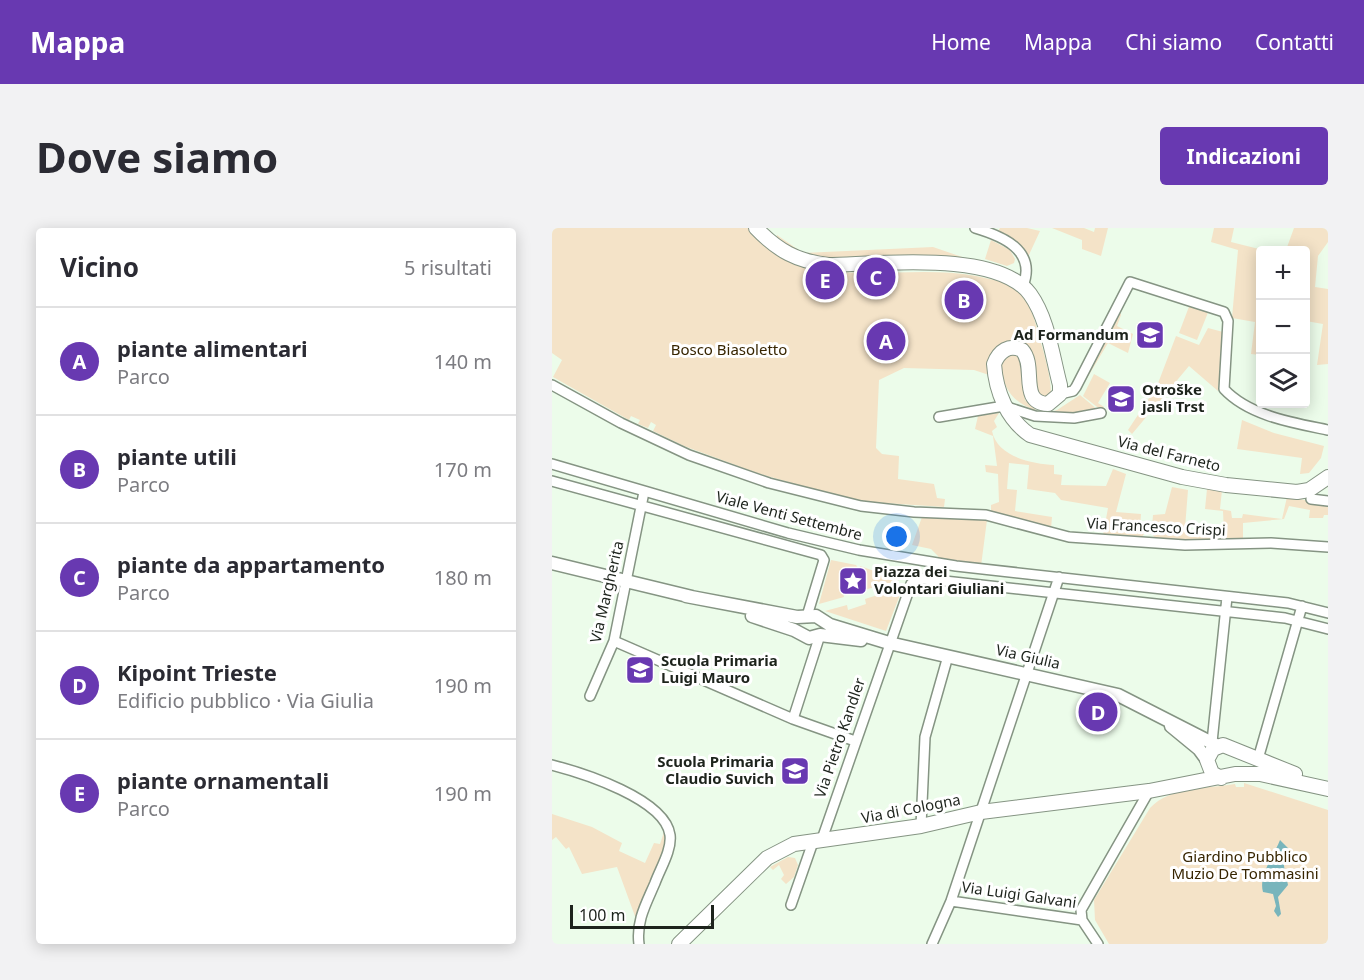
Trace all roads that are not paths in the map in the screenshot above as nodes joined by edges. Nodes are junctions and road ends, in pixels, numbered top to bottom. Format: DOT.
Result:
graph roads {
  1 [pos="757,228"];
  2 [pos="975,228"];
  3 [pos="1023,286"];
  4 [pos="552,385"];
  5 [pos="1060,394"];
  6 [pos="1007,410"];
  7 [pos="1101,413"];
  8 [pos="939,417"];
  9 [pos="1328,430"];
  10 [pos="552,464"];
  11 [pos="1328,477"];
  12 [pos="552,481"];
  13 [pos="644,492"];
  14 [pos="1311,499"];
  15 [pos="1328,501"];
  16 [pos="641,507"];
  17 [pos="1328,547"];
  18 [pos="552,563"];
  19 [pos="1059,577"];
  20 [pos="626,580"];
  21 [pos="1054,591"];
  22 [pos="686,596"];
  23 [pos="1227,597"];
  24 [pos="1302,606"];
  25 [pos="1225,612"];
  26 [pos="1328,613"];
  27 [pos="806,617"];
  28 [pos="821,619"];
  29 [pos="1298,621"];
  30 [pos="1328,629"];
  31 [pos="803,633"];
  32 [pos="820,635"];
  33 [pos="614,641"];
  34 [pos="889,643"];
  35 [pos="948,656"];
  36 [pos="1027,674"];
  37 [pos="590,696"];
  38 [pos="1156,714"];
  39 [pos="793,719"];
  40 [pos="855,741"];
  41 [pos="1215,744"];
  42 [pos="1235,750"];
  43 [pos="1258,759"];
  44 [pos="1207,762"];
  45 [pos="552,765"];
  46 [pos="1228,776"];
  47 [pos="1185,784"];
  48 [pos="1328,788"];
  49 [pos="1149,791"];
  50 [pos="981,812"];
  51 [pos="921,826"];
  52 [pos="817,842"];
  53 [pos="951,901"];
  54 [pos="791,905"];
  55 [pos="1082,920"];
  56 [pos="639,944"];
  57 [pos="679,944"];
  58 [pos="932,944"];
  59 [pos="1098,944"];
  1 -- 3 [label="main road"];
  2 -- 3 [label="street"];
  3 -- 5 [label="main road"];
  4 -- 17 [label="street, Via Francesco Crispi"];
  5 -- 6 [label="main road"];
  5 -- 9 [label="street"];
  6 -- 7 [label="street"];
  6 -- 8 [label="street"];
  6 -- 11 [label="main road, Via del Farneto"];
  10 -- 13 [label="street, Viale Venti Settembre"];
  12 -- 16 [label="street, Viale Venti Settembre"];
  13 -- 16 [label="street, Via Margherita"];
  13 -- 19 [label="street, Viale Venti Settembre"];
  14 -- 15 [label="street"];
  16 -- 20 [label="street, Via Margherita"];
  16 -- 27 [label="street, Viale Venti Settembre"];
  18 -- 20 [label="street, Via Giulia"];
  19 -- 21 [label="street"];
  19 -- 23 [label="street, Viale Venti Settembre"];
  20 -- 22 [label="street, Via Giulia"];
  20 -- 33 [label="street, Via Margherita"];
  21 -- 25 [label="street"];
  21 -- 34 [label="street"];
  21 -- 36 [label="street"];
  22 -- 27 [label="street, Via Giulia"];
  22 -- 31 [label="street, Via Giulia"];
  23 -- 24 [label="street, Viale Venti Settembre"];
  23 -- 25 [label="street"];
  24 -- 26 [label="street, Viale Venti Settembre"];
  24 -- 29 [label="street"];
  25 -- 29 [label="street"];
  25 -- 41 [label="street"];
  27 -- 28 [label="street, Via Giulia"];
  27 -- 31 [label="street"];
  28 -- 32 [label="street"];
  28 -- 34 [label="street, Via Giulia"];
  29 -- 30 [label="street"];
  29 -- 43 [label="street"];
  31 -- 32 [label="street, Via Giulia"];
  32 -- 34 [label="street, Via Giulia"];
  32 -- 39 [label="street"];
  33 -- 37 [label="street, Via Margherita"];
  33 -- 39 [label="street"];
  34 -- 35 [label="street, Via Giulia"];
  34 -- 40 [label="street, Via Pietro Kandler"];
  35 -- 36 [label="street, Via Giulia"];
  35 -- 51 [label="street"];
  36 -- 38 [label="street, Via Giulia"];
  36 -- 50 [label="street"];
  38 -- 41 [label="street, Via Giulia"];
  38 -- 44 [label="street, Via Giulia"];
  39 -- 40 [label="street"];
  40 -- 52 [label="street, Via Pietro Kandler"];
  41 -- 42 [label="main road, Via Giulia"];
  41 -- 44 [label="main road"];
  42 -- 43 [label="main road, Via Giulia"];
  42 -- 46 [label="main road"];
  43 -- 48 [label="main road, Via Giulia"];
  44 -- 46 [label="main road"];
  44 -- 47 [label="main road"];
  45 -- 56 [label="street"];
  46 -- 47 [label="main road, Via di Cologna"];
  46 -- 48 [label="main road, Via Giulia"];
  47 -- 49 [label="main road, Via di Cologna"];
  49 -- 50 [label="main road, Via di Cologna"];
  49 -- 55 [label="street"];
  50 -- 51 [label="main road, Via di Cologna"];
  50 -- 53 [label="street"];
  51 -- 52 [label="main road, Via di Cologna"];
  52 -- 54 [label="street, Via Pietro Kandler"];
  52 -- 57 [label="main road, Via di Cologna"];
  53 -- 55 [label="street, Via Luigi Galvani"];
  53 -- 58 [label="street"];
  55 -- 59 [label="street"];
}
